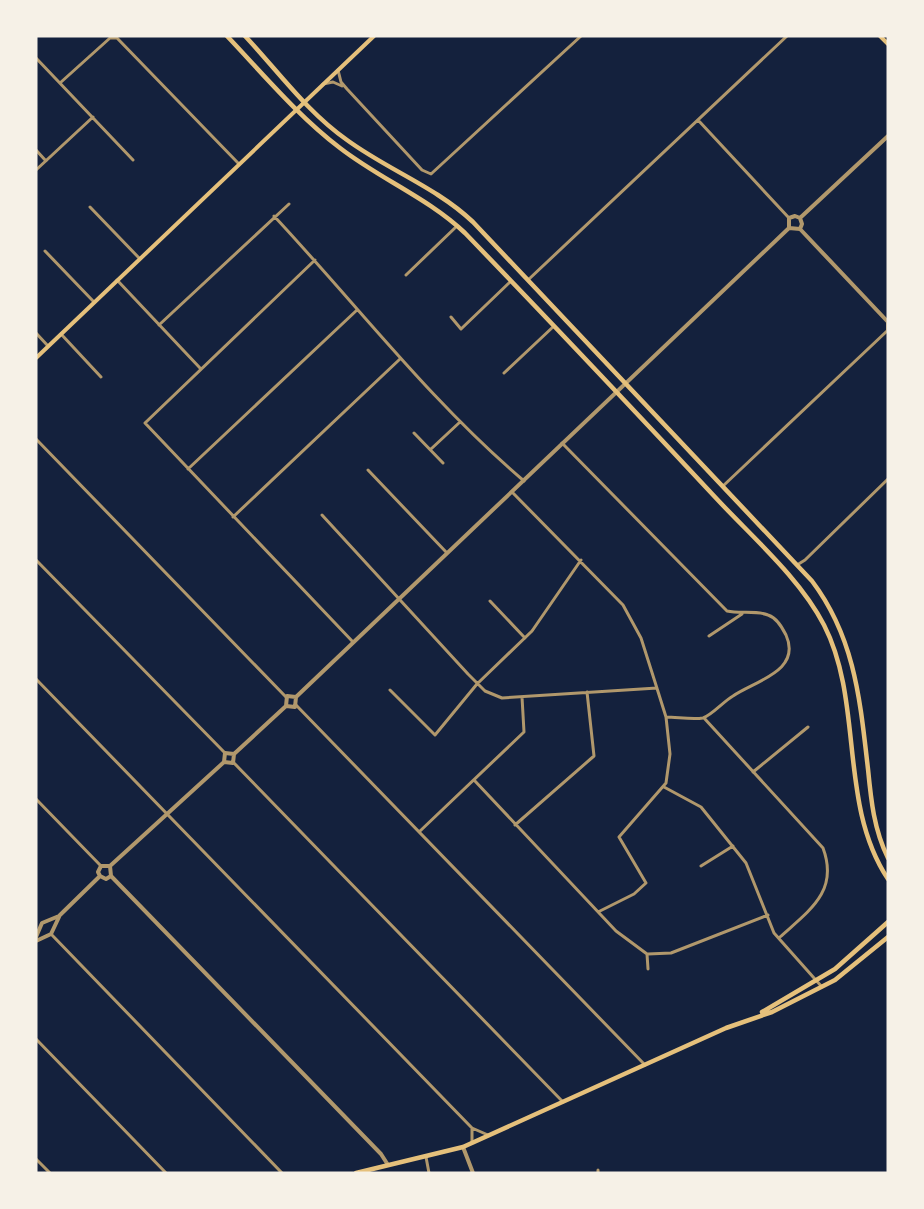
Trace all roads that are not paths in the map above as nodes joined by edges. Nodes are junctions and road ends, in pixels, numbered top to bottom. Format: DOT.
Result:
graph roads {
  1 [pos="226,36"];
  2 [pos="374,36"];
  3 [pos="581,36"];
  4 [pos="787,36"];
  5 [pos="880,36"];
  6 [pos="248,37"];
  7 [pos="888,44"];
  8 [pos="36,58"];
  9 [pos="338,69"];
  10 [pos="60,83"];
  11 [pos="323,84"];
  12 [pos="346,89"];
  13 [pos="304,102"];
  14 [pos="296,110"];
  15 [pos="93,117"];
  16 [pos="698,120"];
  17 [pos="888,136"];
  18 [pos="36,150"];
  19 [pos="133,160"];
  20 [pos="46,161"];
  21 [pos="239,164"];
  22 [pos="36,170"];
  23 [pos="289,204"];
  24 [pos="90,207"];
  25 [pos="274,216"];
  26 [pos="789,218"];
  27 [pos="800,218"];
  28 [pos="457,226"];
  29 [pos="789,228"];
  30 [pos="800,229"];
  31 [pos="45,251"];
  32 [pos="140,259"];
  33 [pos="315,260"];
  34 [pos="406,275"];
  35 [pos="117,280"];
  36 [pos="528,280"];
  37 [pos="511,281"];
  38 [pos="94,303"];
  39 [pos="357,310"];
  40 [pos="451,317"];
  41 [pos="888,322"];
  42 [pos="159,325"];
  43 [pos="554,326"];
  44 [pos="888,331"];
  45 [pos="36,333"];
  46 [pos="61,334"];
  47 [pos="48,346"];
  48 [pos="36,358"];
  49 [pos="400,358"];
  50 [pos="200,368"];
  51 [pos="504,373"];
  52 [pos="100,377"];
  53 [pos="625,383"];
  54 [pos="616,392"];
  55 [pos="460,422"];
  56 [pos="414,433"];
  57 [pos="36,439"];
  58 [pos="562,443"];
  59 [pos="431,449"];
  60 [pos="443,463"];
  61 [pos="188,469"];
  62 [pos="368,470"];
  63 [pos="888,479"];
  64 [pos="524,481"];
  65 [pos="723,486"];
  66 [pos="512,492"];
  67 [pos="322,515"];
  68 [pos="233,517"];
  69 [pos="447,553"];
  70 [pos="36,560"];
  71 [pos="581,560"];
  72 [pos="797,565"];
  73 [pos="399,598"];
  74 [pos="490,601"];
  75 [pos="742,614"];
  76 [pos="709,636"];
  77 [pos="525,638"];
  78 [pos="354,642"];
  79 [pos="36,679"];
  80 [pos="477,684"];
  81 [pos="657,688"];
  82 [pos="390,690"];
  83 [pos="587,692"];
  84 [pos="286,697"];
  85 [pos="296,697"];
  86 [pos="522,697"];
  87 [pos="296,705"];
  88 [pos="286,706"];
  89 [pos="666,717"];
  90 [pos="704,718"];
  91 [pos="808,727"];
  92 [pos="225,753"];
  93 [pos="234,754"];
  94 [pos="224,762"];
  95 [pos="233,762"];
  96 [pos="753,772"];
  97 [pos="474,780"];
  98 [pos="664,787"];
  99 [pos="36,799"];
  100 [pos="166,813"];
  101 [pos="515,825"];
  102 [pos="419,832"];
  103 [pos="733,846"];
  104 [pos="888,858"];
  105 [pos="101,866"];
  106 [pos="110,866"];
  107 [pos="701,866"];
  108 [pos="100,876"];
  109 [pos="111,876"];
  110 [pos="888,879"];
  111 [pos="600,910"];
  112 [pos="768,915"];
  113 [pos="59,916"];
  114 [pos="36,919"];
  115 [pos="888,922"];
  116 [pos="48,923"];
  117 [pos="41,924"];
  118 [pos="53,927"];
  119 [pos="39,932"];
  120 [pos="51,934"];
  121 [pos="44,936"];
  122 [pos="780,937"];
  123 [pos="888,937"];
  124 [pos="36,939"];
  125 [pos="647,954"];
  126 [pos="648,969"];
  127 [pos="817,981"];
  128 [pos="822,987"];
  129 [pos="756,1016"];
  130 [pos="36,1039"];
  131 [pos="645,1065"];
  132 [pos="563,1102"];
  133 [pos="472,1128"];
  134 [pos="490,1135"];
  135 [pos="472,1143"];
  136 [pos="463,1147"];
  137 [pos="426,1157"];
  138 [pos="36,1159"];
  139 [pos="388,1165"];
  140 [pos="50,1173"];
  141 [pos="166,1173"];
  142 [pos="282,1173"];
  143 [pos="356,1173"];
  144 [pos="429,1173"];
  145 [pos="473,1173"];
  1 -- 14 [label="main road"];
  2 -- 9 [label="main road"];
  3 -- 12 [label="street"];
  4 -- 16 [label="street"];
  5 -- 7 [label="main road"];
  6 -- 13 [label="main road"];
  8 -- 10 [label="street"];
  9 -- 11 [label="main road"];
  9 -- 12 [label="street"];
  10 -- 15 [label="street"];
  10 -- 21 [label="street"];
  11 -- 12 [label="street"];
  11 -- 13 [label="main road"];
  13 -- 14 [label="main road"];
  13 -- 36 [label="main road"];
  14 -- 21 [label="main road"];
  14 -- 28 [label="main road"];
  15 -- 19 [label="street"];
  15 -- 20 [label="street"];
  16 -- 26 [label="street"];
  16 -- 36 [label="street"];
  17 -- 27 [label="street"];
  18 -- 20 [label="street"];
  20 -- 22 [label="street"];
  21 -- 32 [label="main road"];
  23 -- 25 [label="street"];
  24 -- 32 [label="street"];
  25 -- 33 [label="street"];
  25 -- 42 [label="street"];
  26 -- 27 [label="street"];
  26 -- 29 [label="street"];
  27 -- 30 [label="street"];
  28 -- 34 [label="street"];
  28 -- 37 [label="main road"];
  29 -- 30 [label="street"];
  29 -- 53 [label="street"];
  30 -- 41 [label="street"];
  31 -- 38 [label="street"];
  32 -- 35 [label="main road"];
  33 -- 39 [label="street"];
  33 -- 50 [label="street"];
  35 -- 38 [label="main road"];
  35 -- 42 [label="street"];
  36 -- 53 [label="main road"];
  37 -- 40 [label="street"];
  37 -- 43 [label="main road"];
  38 -- 46 [label="main road"];
  39 -- 49 [label="street"];
  39 -- 61 [label="street"];
  41 -- 44 [label="street"];
  42 -- 50 [label="street"];
  43 -- 51 [label="street"];
  43 -- 54 [label="main road"];
  44 -- 65 [label="street"];
  45 -- 47 [label="street"];
  46 -- 47 [label="main road"];
  46 -- 52 [label="street"];
  47 -- 48 [label="main road"];
  49 -- 55 [label="street"];
  49 -- 68 [label="street"];
  50 -- 61 [label="street"];
  53 -- 54 [label="street"];
  53 -- 65 [label="main road"];
  54 -- 58 [label="street"];
  54 -- 110 [label="main road"];
  55 -- 59 [label="street"];
  55 -- 64 [label="street"];
  56 -- 59 [label="street"];
  57 -- 84 [label="street"];
  58 -- 64 [label="street"];
  58 -- 75 [label="street"];
  59 -- 60 [label="street"];
  61 -- 68 [label="street"];
  62 -- 69 [label="street"];
  63 -- 72 [label="street"];
  64 -- 66 [label="street"];
  65 -- 72 [label="main road"];
  66 -- 69 [label="street"];
  66 -- 71 [label="street"];
  67 -- 73 [label="street"];
  68 -- 78 [label="street"];
  69 -- 73 [label="street"];
  70 -- 92 [label="street"];
  71 -- 77 [label="street"];
  71 -- 81 [label="street"];
  72 -- 104 [label="main road"];
  73 -- 78 [label="street"];
  73 -- 80 [label="street"];
  74 -- 77 [label="street"];
  75 -- 76 [label="street"];
  75 -- 90 [label="street"];
  77 -- 80 [label="street"];
  78 -- 85 [label="street"];
  79 -- 100 [label="street"];
  80 -- 82 [label="street"];
  80 -- 86 [label="street"];
  81 -- 83 [label="street"];
  81 -- 89 [label="street"];
  83 -- 86 [label="street"];
  83 -- 101 [label="street"];
  84 -- 85 [label="street"];
  84 -- 88 [label="street"];
  85 -- 87 [label="street"];
  86 -- 97 [label="street"];
  87 -- 88 [label="street"];
  87 -- 102 [label="street"];
  88 -- 93 [label="street"];
  89 -- 90 [label="street"];
  89 -- 98 [label="street"];
  90 -- 96 [label="street"];
  91 -- 96 [label="street"];
  92 -- 93 [label="street"];
  92 -- 94 [label="street"];
  93 -- 95 [label="street"];
  94 -- 95 [label="street"];
  94 -- 100 [label="street"];
  95 -- 132 [label="street"];
  96 -- 122 [label="street"];
  97 -- 101 [label="street"];
  97 -- 102 [label="street"];
  98 -- 103 [label="street"];
  98 -- 111 [label="street"];
  99 -- 105 [label="street"];
  100 -- 106 [label="street"];
  100 -- 133 [label="street"];
  101 -- 111 [label="street"];
  102 -- 131 [label="street"];
  103 -- 107 [label="street"];
  103 -- 112 [label="street"];
  105 -- 106 [label="street"];
  105 -- 108 [label="street"];
  106 -- 109 [label="street"];
  108 -- 109 [label="street"];
  108 -- 113 [label="street"];
  109 -- 139 [label="street"];
  111 -- 125 [label="street"];
  112 -- 122 [label="street"];
  112 -- 125 [label="street"];
  113 -- 116 [label="street"];
  113 -- 118 [label="street"];
  114 -- 117 [label="street"];
  115 -- 127 [label="main road"];
  116 -- 117 [label="street"];
  116 -- 118 [label="street"];
  117 -- 119 [label="street"];
  118 -- 120 [label="street"];
  119 -- 121 [label="street"];
  119 -- 124 [label="street"];
  120 -- 121 [label="street"];
  120 -- 142 [label="street"];
  121 -- 124 [label="street"];
  122 -- 127 [label="street"];
  123 -- 128 [label="main road"];
  125 -- 126 [label="street"];
  127 -- 128 [label="street"];
  127 -- 129 [label="main road"];
  128 -- 129 [label="main road"];
  129 -- 131 [label="main road"];
  130 -- 141 [label="street"];
  131 -- 132 [label="main road"];
  132 -- 134 [label="main road"];
  133 -- 134 [label="street"];
  133 -- 135 [label="street"];
  134 -- 135 [label="main road"];
  135 -- 136 [label="main road"];
  136 -- 137 [label="main road"];
  136 -- 145 [label="street"];
  137 -- 139 [label="main road"];
  137 -- 144 [label="street"];
  138 -- 140 [label="street"];
  139 -- 143 [label="main road"];
}
